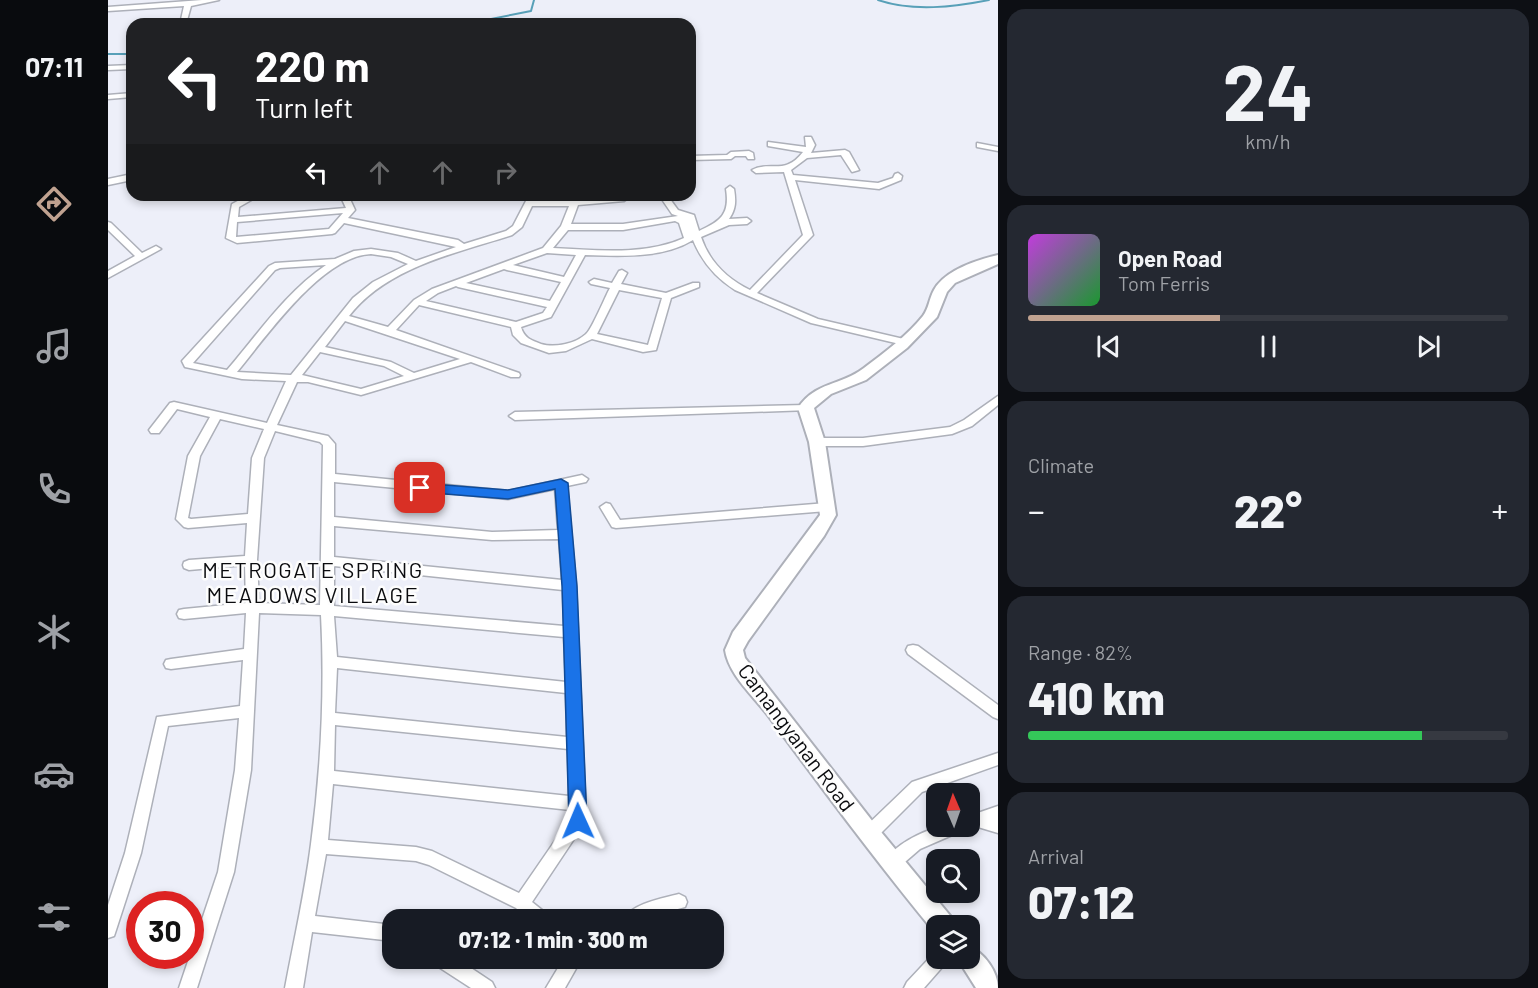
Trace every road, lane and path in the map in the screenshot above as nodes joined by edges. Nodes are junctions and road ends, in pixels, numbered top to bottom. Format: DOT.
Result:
graph roads {
  1 [pos="216,0"];
  2 [pos="188,4"];
  3 [pos="108,9"];
  4 [pos="184,18"];
  5 [pos="126,67"];
  6 [pos="108,68"];
  7 [pos="126,96"];
  8 [pos="108,97"];
  9 [pos="808,139"];
  10 [pos="771,144"];
  11 [pos="980,145"];
  12 [pos="998,149"];
  13 [pos="807,153"];
  14 [pos="751,157"];
  15 [pos="696,158"];
  16 [pos="756,170"];
  17 [pos="855,170"];
  18 [pos="788,173"];
  19 [pos="898,176"];
  20 [pos="126,178"];
  21 [pos="108,182"];
  22 [pos="730,189"];
  23 [pos="241,201"];
  24 [pos="347,201"];
  25 [pos="554,201"];
  26 [pos="577,201"];
  27 [pos="667,201"];
  28 [pos="351,210"];
  29 [pos="233,220"];
  30 [pos="343,220"];
  31 [pos="747,221"];
  32 [pos="108,225"];
  33 [pos="716,227"];
  34 [pos="565,228"];
  35 [pos="695,232"];
  36 [pos="462,248"];
  37 [pos="156,249"];
  38 [pos="546,250"];
  39 [pos="582,252"];
  40 [pos="141,258"];
  41 [pos="998,259"];
  42 [pos="335,262"];
  43 [pos="415,264"];
  44 [pos="506,267"];
  45 [pos="622,273"];
  46 [pos="108,276"];
  47 [pos="566,280"];
  48 [pos="594,282"];
  49 [pos="456,284"];
  50 [pos="696,285"];
  51 [pos="616,286"];
  52 [pos="751,294"];
  53 [pos="667,296"];
  54 [pos="417,302"];
  55 [pos="552,305"];
  56 [pos="343,316"];
  57 [pos="516,326"];
  58 [pos="390,332"];
  59 [pos="591,336"];
  60 [pos="904,342"];
  61 [pos="317,348"];
  62 [pos="471,359"];
  63 [pos="231,373"];
  64 [pos="514,375"];
  65 [pos="414,376"];
  66 [pos="292,378"];
  67 [pos="998,399"];
  68 [pos="806,408"];
  69 [pos="218,414"];
  70 [pos="514,417"];
  71 [pos="272,427"];
  72 [pos="155,430"];
  73 [pos="817,442"];
  74 [pos="330,478"];
  75 [pos="582,479"];
  76 [pos="561,483"];
  77 [pos="606,507"];
  78 [pos="827,507"];
  79 [pos="254,518"];
  80 [pos="327,521"];
  81 [pos="566,534"];
  82 [pos="251,560"];
  83 [pos="327,561"];
  84 [pos="189,565"];
  85 [pos="569,586"];
  86 [pos="253,608"];
  87 [pos="327,610"];
  88 [pos="184,614"];
  89 [pos="571,632"];
  90 [pos="913,650"];
  91 [pos="249,654"];
  92 [pos="330,662"];
  93 [pos="171,663"];
  94 [pos="573,688"];
  95 [pos="246,711"];
  96 [pos="998,713"];
  97 [pos="329,718"];
  98 [pos="576,744"];
  99 [pos="998,759"];
  100 [pos="326,777"];
  101 [pos="577,804"];
  102 [pos="998,813"];
  103 [pos="980,819"];
  104 [pos="980,822"];
  105 [pos="998,826"];
  106 [pos="869,834"];
  107 [pos="932,837"];
  108 [pos="319,846"];
  109 [pos="892,863"];
  110 [pos="679,902"];
  111 [pos="522,903"];
  112 [pos="529,909"];
  113 [pos="651,909"];
  114 [pos="935,915"];
  115 [pos="307,922"];
  116 [pos="108,930"];
  117 [pos="382,932"];
  118 [pos="457,969"];
  119 [pos="567,969"];
  120 [pos="929,969"];
  121 [pos="977,969"];
  122 [pos="188,988"];
  123 [pos="294,988"];
  124 [pos="486,988"];
  125 [pos="555,988"];
  126 [pos="913,988"];
  127 [pos="991,988"];
  1 -- 2 [label="street"];
  2 -- 3 [label="street"];
  2 -- 4 [label="street"];
  5 -- 6 [label="street"];
  7 -- 8 [label="street"];
  9 -- 13 [label="street"];
  10 -- 13 [label="street"];
  11 -- 12 [label="street"];
  13 -- 17 [label="street"];
  13 -- 18 [label="street"];
  14 -- 15 [label="street"];
  16 -- 18 [label="street"];
  18 -- 19 [label="street"];
  18 -- 52 [label="street"];
  20 -- 21 [label="street"];
  22 -- 33 [label="street"];
  23 -- 29 [label="street"];
  24 -- 28 [label="street"];
  25 -- 36 [label="street"];
  26 -- 34 [label="street"];
  27 -- 35 [label="street"];
  28 -- 29 [label="street"];
  28 -- 30 [label="street"];
  29 -- 30 [label="street"];
  30 -- 36 [label="street"];
  31 -- 33 [label="street"];
  32 -- 40 [label="street"];
  33 -- 35 [label="street"];
  34 -- 38 [label="street"];
  34 -- 39 [label="street"];
  35 -- 52 [label="street"];
  36 -- 43 [label="street"];
  37 -- 40 [label="street"];
  38 -- 39 [label="street"];
  38 -- 44 [label="street"];
  39 -- 47 [label="street"];
  40 -- 46 [label="street"];
  41 -- 60 [label="street"];
  42 -- 43 [label="street"];
  42 -- 63 [label="street"];
  42 -- 63 [label="street"];
  43 -- 56 [label="street"];
  44 -- 47 [label="street"];
  44 -- 49 [label="street"];
  45 -- 51 [label="street"];
  47 -- 55 [label="street"];
  48 -- 51 [label="street"];
  49 -- 54 [label="street"];
  49 -- 55 [label="street"];
  50 -- 53 [label="street"];
  51 -- 53 [label="street"];
  51 -- 59 [label="street"];
  52 -- 60 [label="street"];
  53 -- 59 [label="street"];
  54 -- 57 [label="street"];
  54 -- 58 [label="street"];
  55 -- 57 [label="street"];
  56 -- 58 [label="street"];
  56 -- 61 [label="street"];
  57 -- 59 [label="street"];
  58 -- 62 [label="street"];
  60 -- 68 [label="street"];
  61 -- 65 [label="street"];
  61 -- 66 [label="street"];
  62 -- 64 [label="street"];
  62 -- 65 [label="street"];
  63 -- 66 [label="street"];
  65 -- 66 [label="street"];
  66 -- 71 [label="street"];
  67 -- 73 [label="street"];
  68 -- 70 [label="street"];
  68 -- 73 [label="street, Camangyanan Road"];
  69 -- 71 [label="street"];
  69 -- 72 [label="street"];
  69 -- 79 [label="street"];
  71 -- 74 [label="street"];
  71 -- 79 [label="street"];
  73 -- 78 [label="street, Camangyanan Road"];
  74 -- 76 [label="street"];
  74 -- 80 [label="street"];
  75 -- 76 [label="street"];
  76 -- 81 [label="street"];
  77 -- 78 [label="street"];
  78 -- 106 [label="street, Camangyanan Road"];
  79 -- 82 [label="street"];
  80 -- 81 [label="street"];
  80 -- 83 [label="street"];
  81 -- 85 [label="street"];
  82 -- 84 [label="street"];
  82 -- 86 [label="street"];
  83 -- 85 [label="street"];
  83 -- 87 [label="street"];
  85 -- 89 [label="street"];
  86 -- 87 [label="street"];
  86 -- 88 [label="street"];
  86 -- 91 [label="street"];
  87 -- 89 [label="street"];
  87 -- 92 [label="street"];
  89 -- 94 [label="street"];
  90 -- 96 [label="street"];
  91 -- 93 [label="street"];
  91 -- 95 [label="street"];
  92 -- 94 [label="street"];
  92 -- 97 [label="street"];
  94 -- 98 [label="street"];
  95 -- 116 [label="street"];
  95 -- 122 [label="street"];
  97 -- 98 [label="street"];
  97 -- 100 [label="street"];
  98 -- 101 [label="street"];
  99 -- 106 [label="street"];
  100 -- 101 [label="street"];
  100 -- 108 [label="street"];
  101 -- 111 [label="street"];
  102 -- 103 [label="street"];
  104 -- 105 [label="street"];
  106 -- 109 [label="street, Camangyanan Road"];
  107 -- 109 [label="street"];
  108 -- 111 [label="street"];
  108 -- 115 [label="street"];
  109 -- 114 [label="street, Camangyanan Road"];
  110 -- 113 [label="street"];
  111 -- 112 [label="street"];
  115 -- 117 [label="street"];
  115 -- 123 [label="street"];
  118 -- 124 [label="street"];
  119 -- 125 [label="street"];
  120 -- 126 [label="street"];
  121 -- 127 [label="street"];
}
